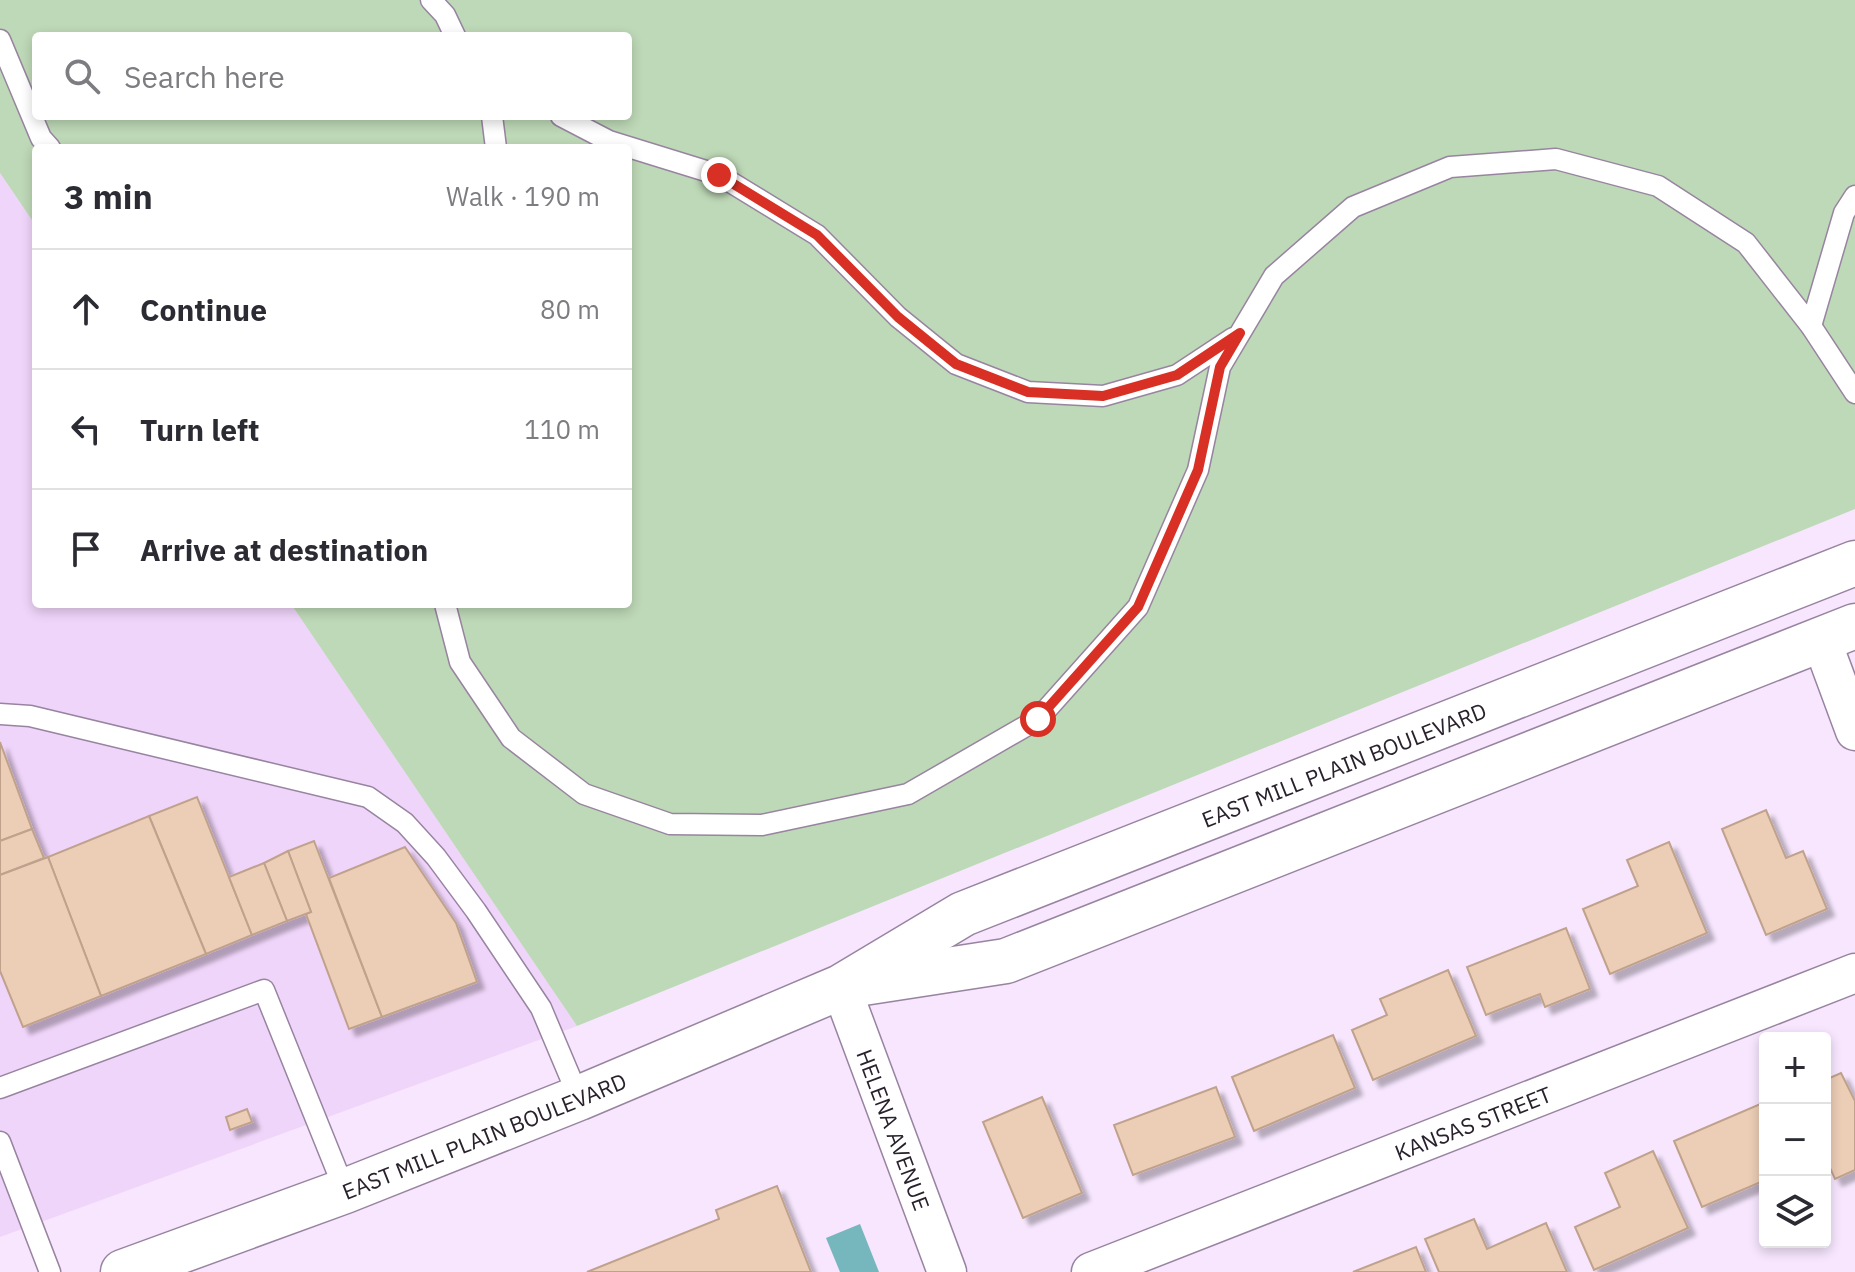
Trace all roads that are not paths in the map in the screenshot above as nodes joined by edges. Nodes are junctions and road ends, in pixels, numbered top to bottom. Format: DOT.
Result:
graph roads {
  1 [pos="431,0"];
  2 [pos="453,32"];
  3 [pos="0,40"];
  4 [pos="32,116"];
  5 [pos="33,120"];
  6 [pos="492,120"];
  7 [pos="566,120"];
  8 [pos="46,144"];
  9 [pos="496,144"];
  10 [pos="599,144"];
  11 [pos="632,153"];
  12 [pos="1855,196"];
  13 [pos="1811,326"];
  14 [pos="1240,333"];
  15 [pos="1855,393"];
  16 [pos="1855,563"];
  17 [pos="446,608"];
  18 [pos="1838,633"];
  19 [pos="0,714"];
  20 [pos="1855,731"];
  21 [pos="1855,973"];
  22 [pos="841,987"];
  23 [pos="0,1088"];
  24 [pos="579,1098"];
  25 [pos="0,1142"];
  26 [pos="345,1191"];
  27 [pos="50,1272"];
  28 [pos="123,1272"];
  29 [pos="947,1272"];
  30 [pos="1091,1272"];
  1 -- 2 [label="lane"];
  3 -- 4 [label="lane"];
  5 -- 8 [label="lane"];
  6 -- 9 [label="lane"];
  7 -- 10 [label="lane"];
  11 -- 14 [label="lane"];
  12 -- 13 [label="lane"];
  13 -- 14 [label="lane"];
  13 -- 15 [label="lane"];
  14 -- 17 [label="lane"];
  16 -- 22 [label="main road, EAST MILL PLAIN BOULEVARD"];
  18 -- 20 [label="street"];
  18 -- 22 [label="main road, EAST MILL PLAIN BOULEVARD"];
  19 -- 24 [label="lane"];
  21 -- 30 [label="street, KANSAS STREET"];
  22 -- 24 [label="main road, EAST MILL PLAIN BOULEVARD"];
  22 -- 29 [label="street, HELENA AVENUE"];
  23 -- 26 [label="lane"];
  24 -- 26 [label="main road, EAST MILL PLAIN BOULEVARD"];
  25 -- 27 [label="lane"];
  26 -- 28 [label="main road, EAST MILL PLAIN BOULEVARD"];
}
